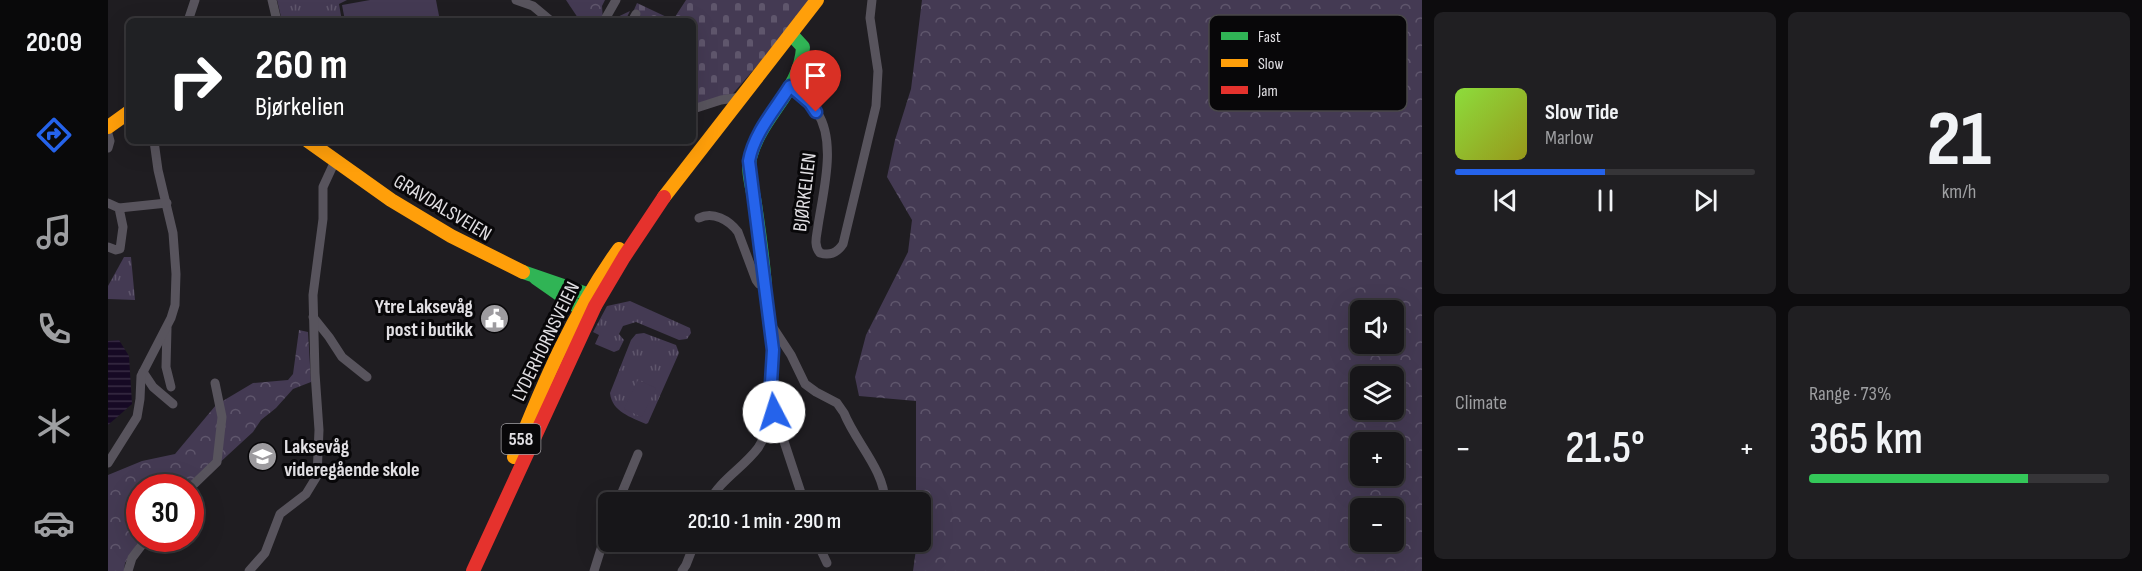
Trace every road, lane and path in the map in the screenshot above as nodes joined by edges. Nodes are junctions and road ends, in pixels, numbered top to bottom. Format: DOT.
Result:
graph roads {
  1 [pos="195,0"];
  2 [pos="272,0"];
  3 [pos="516,0"];
  4 [pos="616,0"];
  5 [pos="817,0"];
  6 [pos="872,0"];
  7 [pos="189,18"];
  8 [pos="276,18"];
  9 [pos="547,18"];
  10 [pos="606,18"];
  11 [pos="791,34"];
  12 [pos="790,86"];
  13 [pos="741,97"];
  14 [pos="696,108"];
  15 [pos="126,114"];
  16 [pos="108,127"];
  17 [pos="108,134"];
  18 [pos="154,144"];
  19 [pos="312,144"];
  20 [pos="108,148"];
  21 [pos="335,161"];
  22 [pos="108,203"];
  23 [pos="167,203"];
  24 [pos="119,208"];
  25 [pos="655,209"];
  26 [pos="699,218"];
  27 [pos="108,247"];
  28 [pos="536,278"];
  29 [pos="765,286"];
  30 [pos="587,294"];
  31 [pos="595,306"];
  32 [pos="579,308"];
  33 [pos="313,316"];
  34 [pos="770,324"];
  35 [pos="167,326"];
  36 [pos="143,372"];
  37 [pos="367,377"];
  38 [pos="215,383"];
  39 [pos="171,387"];
  40 [pos="770,399"];
  41 [pos="173,404"];
  42 [pos="638,454"];
  43 [pos="108,463"];
  44 [pos="204,475"];
  45 [pos="622,492"];
  46 [pos="716,492"];
  47 [pos="801,492"];
  48 [pos="885,492"];
  49 [pos="136,552"];
  50 [pos="600,552"];
  51 [pos="692,552"];
  52 [pos="822,552"];
  53 [pos="827,563"];
  54 [pos="686,569"];
  55 [pos="128,571"];
  56 [pos="249,571"];
  57 [pos="463,571"];
  58 [pos="473,571"];
  59 [pos="594,571"];
  1 -- 7 [label="street"];
  2 -- 8 [label="street"];
  3 -- 9 [label="street"];
  4 -- 10 [label="street"];
  5 -- 11 [label="main road, 558"];
  6 -- 12 [label="street, BJØRKELIEN"];
  11 -- 12 [label="main road"];
  11 -- 13 [label="main road, LYDERHORNSVEIEN / 558"];
  12 -- 29 [label="main road"];
  13 -- 14 [label="street"];
  13 -- 25 [label="main road, LYDERHORNSVEIEN / 558"];
  15 -- 16 [label="main road"];
  17 -- 20 [label="street"];
  18 -- 23 [label="street"];
  19 -- 21 [label="main road, GRAVDALSVEIEN"];
  21 -- 28 [label="main road, GRAVDALSVEIEN"];
  21 -- 33 [label="street"];
  22 -- 24 [label="street"];
  23 -- 24 [label="street"];
  23 -- 35 [label="street"];
  24 -- 27 [label="street"];
  25 -- 30 [label="main road, LYDERHORNSVEIEN / 558"];
  25 -- 31 [label="main road, LYDERHORNSVEIEN / 558"];
  26 -- 29 [label="street"];
  28 -- 30 [label="main road, GRAVDALSVEIEN"];
  28 -- 32 [label="main road, GRAVDALSVEIEN"];
  29 -- 34 [label="street"];
  30 -- 31 [label="main road"];
  30 -- 32 [label="main road, LYDERHORNSVEIEN / 558"];
  31 -- 32 [label="main road"];
  31 -- 58 [label="main road, LYDERHORNSVEIEN / 558"];
  32 -- 57 [label="main road, LYDERHORNSVEIEN / 558"];
  33 -- 37 [label="street"];
  33 -- 56 [label="street"];
  34 -- 40 [label="street"];
  34 -- 48 [label="street"];
  35 -- 36 [label="street"];
  35 -- 39 [label="street"];
  36 -- 41 [label="street"];
  36 -- 43 [label="street"];
  38 -- 44 [label="street"];
  40 -- 46 [label="street"];
  40 -- 47 [label="street"];
  42 -- 45 [label="street"];
  49 -- 55 [label="street"];
  50 -- 59 [label="street"];
  51 -- 54 [label="street"];
  52 -- 53 [label="street"];
}
